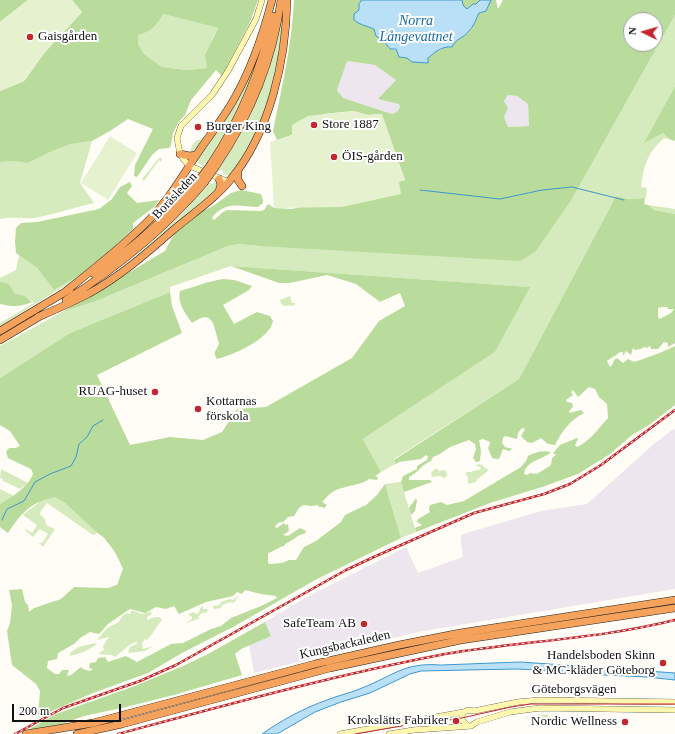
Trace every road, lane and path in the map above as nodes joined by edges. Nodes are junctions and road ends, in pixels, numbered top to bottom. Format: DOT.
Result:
graph roads {
  1 [pos="262,0"];
  2 [pos="274,0"];
  3 [pos="281,0"];
  4 [pos="288,0"];
  5 [pos="180,154"];
  6 [pos="196,155"];
  7 [pos="213,165"];
  8 [pos="190,166"];
  9 [pos="238,170"];
  10 [pos="219,179"];
  11 [pos="201,181"];
  12 [pos="229,182"];
  13 [pos="242,186"];
  14 [pos="219,191"];
  15 [pos="66,291"];
  16 [pos="38,317"];
  17 [pos="0,331"];
  18 [pos="0,340"];
  19 [pos="675,600"];
  20 [pos="675,608"];
  21 [pos="675,702"];
  22 [pos="675,710"];
  23 [pos="474,711"];
  24 [pos="464,712"];
  25 [pos="477,722"];
  26 [pos="467,725"];
  27 [pos="26,734"];
  28 [pos="77,734"];
  29 [pos="340,734"];
  30 [pos="389,734"];
  1 -- 5 [label="main road"];
  2 -- 6 [label="highway"];
  2 -- 7 [label="highway, Boråsleden"];
  3 -- 7 [label="highway, Boråsleden"];
  4 -- 9 [label="highway"];
  5 -- 6 [label="highway"];
  5 -- 8 [label="main road"];
  6 -- 8 [label="highway"];
  7 -- 11 [label="highway, Boråsleden, bridge"];
  8 -- 10 [label="main road"];
  8 -- 15 [label="highway"];
  9 -- 12 [label="highway"];
  9 -- 13 [label="highway"];
  10 -- 12 [label="main road"];
  10 -- 14 [label="highway"];
  11 -- 15 [label="highway, Boråsleden"];
  11 -- 16 [label="highway, Boråsleden"];
  12 -- 14 [label="highway"];
  14 -- 16 [label="highway"];
  15 -- 17 [label="highway, Boråsleden"];
  16 -- 18 [label="highway, Boråsleden"];
  19 -- 27 [label="highway, Kungsbackaleden"];
  20 -- 28 [label="highway, Kungsbackaleden"];
  21 -- 23 [label="main road, Göteborgsvägen"];
  22 -- 25 [label="main road, Göteborgsvägen"];
  23 -- 24 [label="main road, Göteborgsvägen"];
  23 -- 25 [label="main road"];
  24 -- 26 [label="main road"];
  24 -- 29 [label="main road, Göteborgsvägen"];
  25 -- 26 [label="main road, Göteborgsvägen"];
  26 -- 30 [label="main road, Göteborgsvägen"];
}
